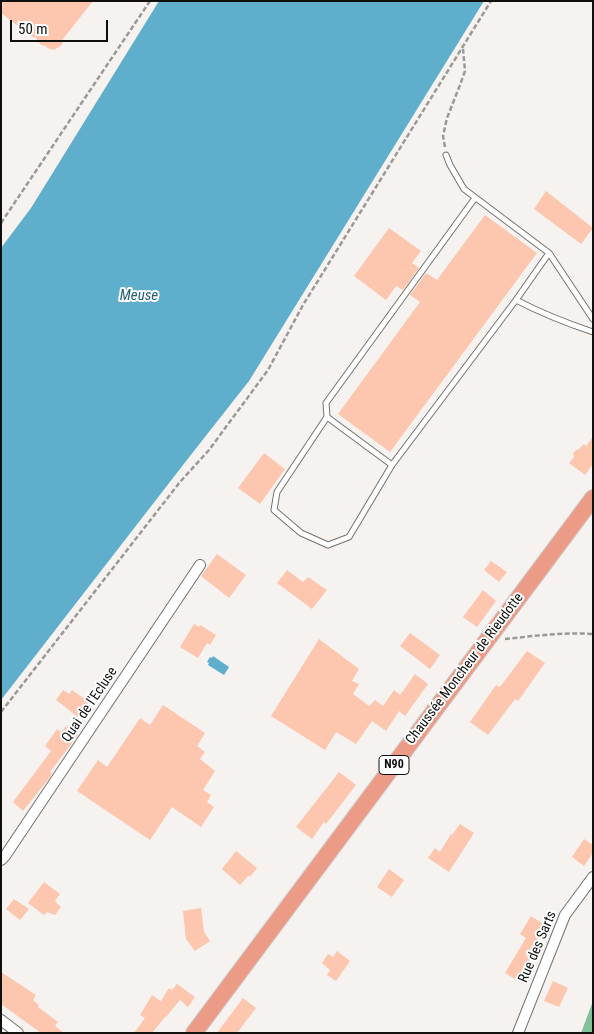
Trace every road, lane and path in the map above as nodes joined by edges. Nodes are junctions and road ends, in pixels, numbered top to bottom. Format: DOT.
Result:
graph roads {
  1 [pos="150,1"];
  2 [pos="491,1"];
  3 [pos="463,47"];
  4 [pos="446,155"];
  5 [pos="475,198"];
  6 [pos="1,223"];
  7 [pos="549,253"];
  8 [pos="516,300"];
  9 [pos="593,319"];
  10 [pos="593,332"];
  11 [pos="327,417"];
  12 [pos="392,465"];
  13 [pos="593,498"];
  14 [pos="200,565"];
  15 [pos="593,634"];
  16 [pos="486,641"];
  17 [pos="1,712"];
  18 [pos="1,860"];
  19 [pos="593,877"];
  20 [pos="1,1020"];
  21 [pos="18,1033"];
  22 [pos="194,1033"];
  23 [pos="518,1033"];
  1 -- 6 [label="path"];
  2 -- 3 [label="path"];
  3 -- 4 [label="path"];
  3 -- 17 [label="path"];
  4 -- 5 [label="lane"];
  5 -- 7 [label="lane"];
  5 -- 11 [label="lane"];
  7 -- 8 [label="lane"];
  7 -- 9 [label="lane"];
  8 -- 10 [label="lane"];
  8 -- 12 [label="lane"];
  11 -- 12 [label="lane"];
  11 -- 12 [label="lane"];
  13 -- 16 [label="main road, Chaussée Moncheur de Rieudotte / N90"];
  14 -- 18 [label="street, Quai de l'Ecluse"];
  15 -- 16 [label="path"];
  16 -- 22 [label="main road, Chaussée Moncheur de Rieudotte / N90"];
  19 -- 23 [label="street, Rue des Sarts"];
  20 -- 21 [label="street"];
}
